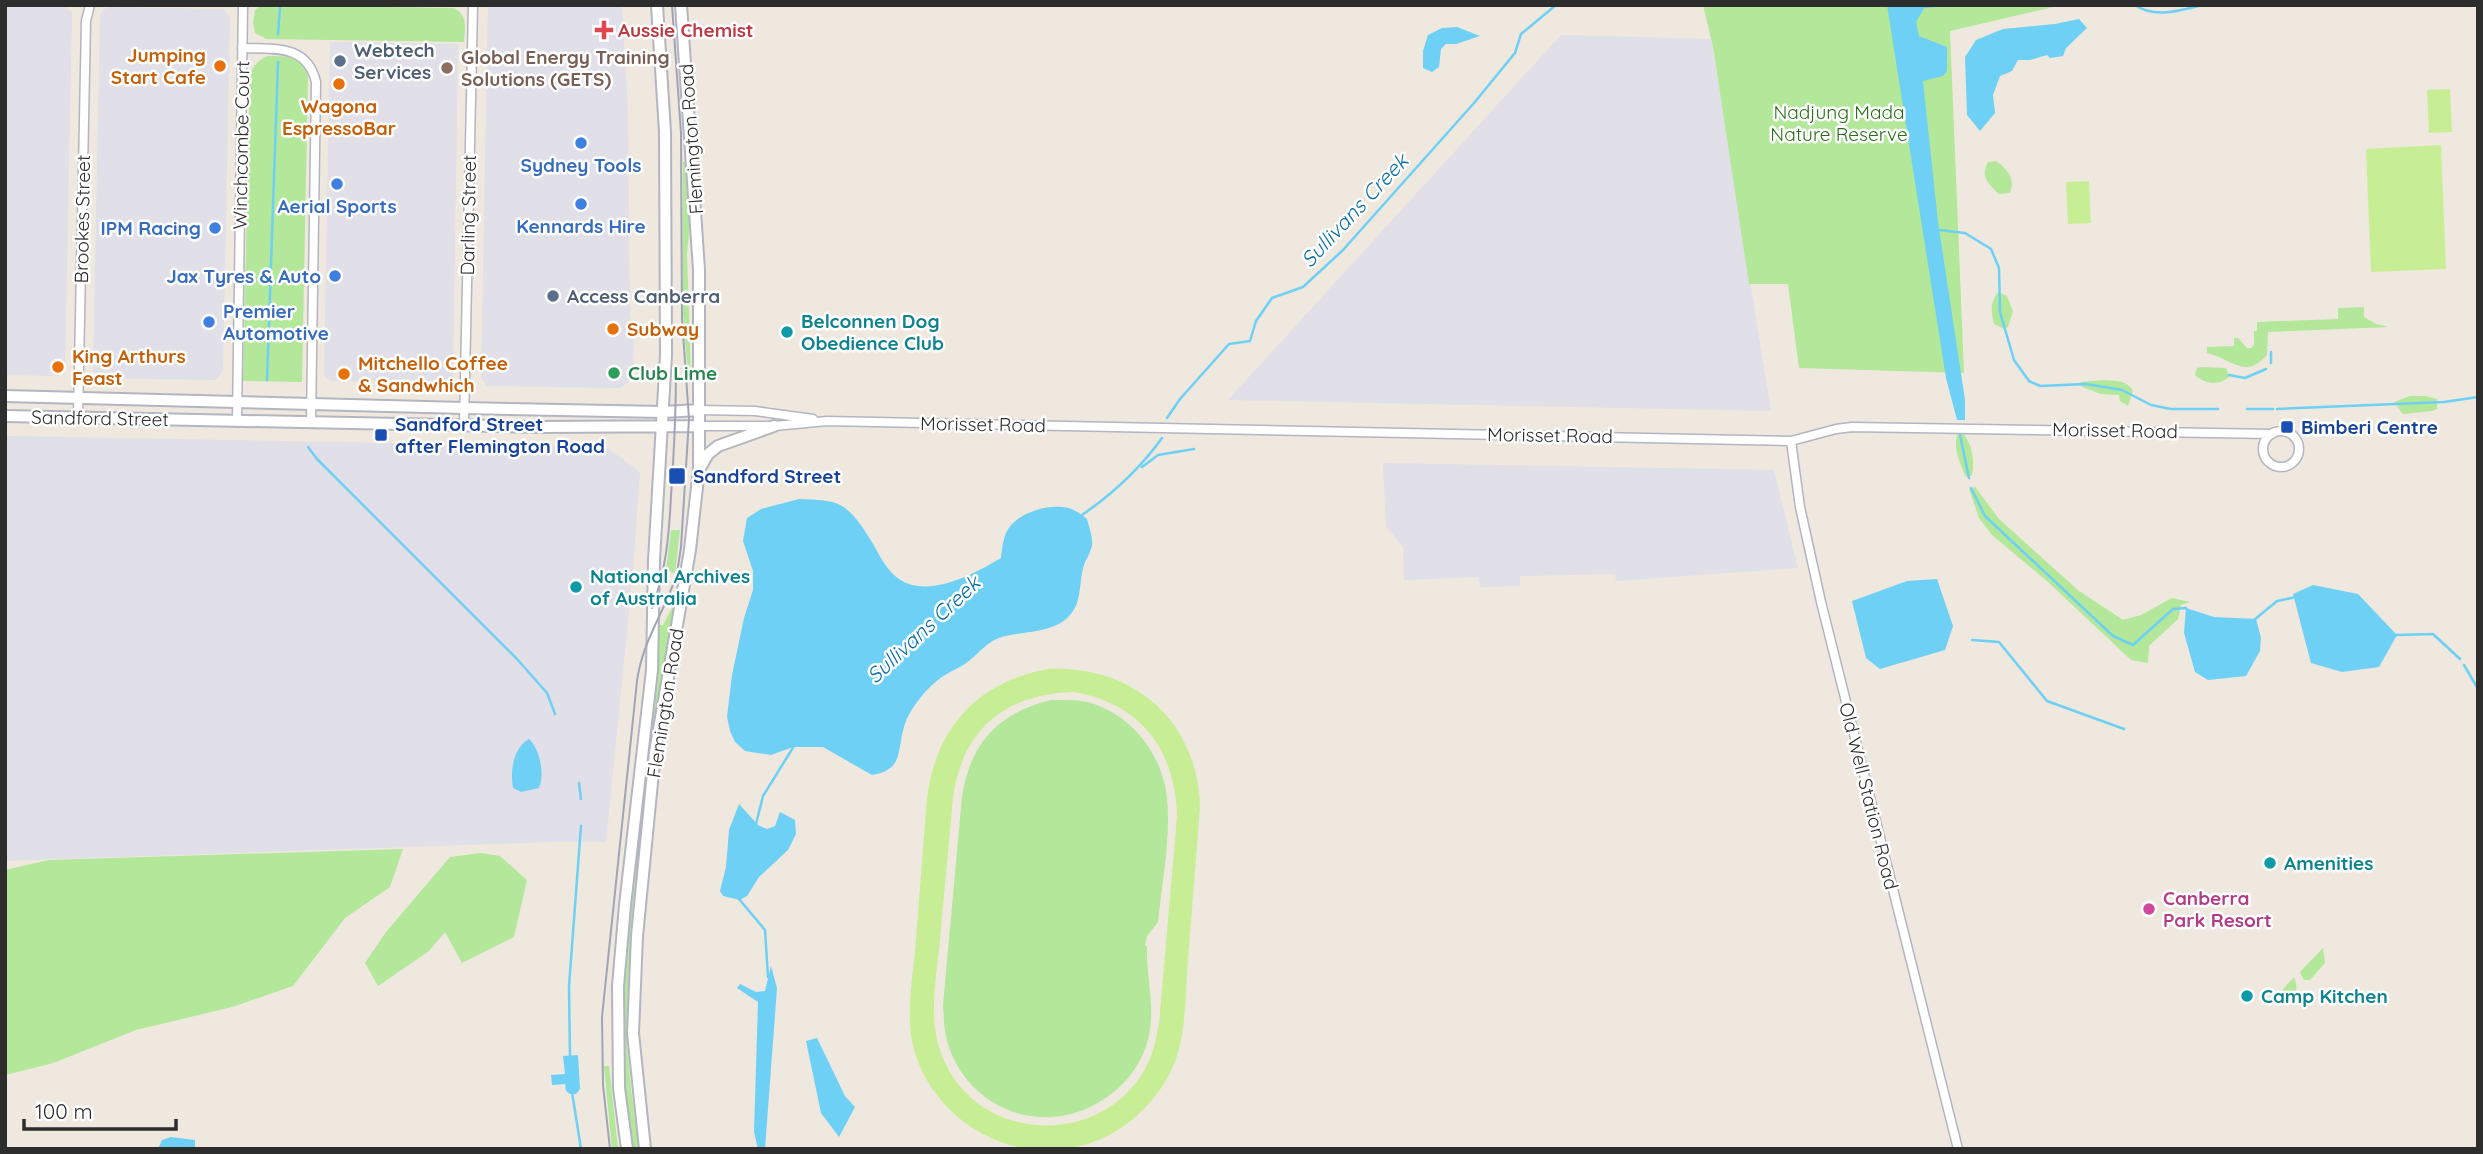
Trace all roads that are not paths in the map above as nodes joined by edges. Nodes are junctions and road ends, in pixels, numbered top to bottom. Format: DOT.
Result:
graph roads {
  1 [pos="81,5"];
  2 [pos="90,5"];
  3 [pos="243,5"];
  4 [pos="473,5"];
  5 [pos="657,5"];
  6 [pos="681,5"];
  7 [pos="86,22"];
  8 [pos="242,48"];
  9 [pos="5,396"];
  10 [pos="78,398"];
  11 [pos="237,402"];
  12 [pos="311,404"];
  13 [pos="464,408"];
  14 [pos="699,410"];
  15 [pos="663,412"];
  16 [pos="5,416"];
  17 [pos="78,417"];
  18 [pos="237,420"];
  19 [pos="827,421"];
  20 [pos="311,422"];
  21 [pos="464,425"];
  22 [pos="699,426"];
  23 [pos="774,426"];
  24 [pos="662,428"];
  25 [pos="2272,434"];
  26 [pos="1791,441"];
  27 [pos="699,469"];
  28 [pos="627,1149"];
  29 [pos="645,1149"];
  30 [pos="1958,1149"];
  1 -- 7 [label="street, Brookes Street"];
  2 -- 7 [label="street, Brookes Street"];
  3 -- 8 [label="street"];
  4 -- 13 [label="street, Darling Street"];
  5 -- 15 [label="main road, Flemington Road"];
  6 -- 14 [label="main road, Flemington Road"];
  7 -- 10 [label="street, Brookes Street"];
  8 -- 11 [label="street, Winchcombe Court"];
  8 -- 12 [label="street, Winchcombe Court"];
  9 -- 10 [label="main road, Sandford Street"];
  10 -- 11 [label="main road, Sandford Street"];
  10 -- 17 [label="street, Brookes Street"];
  11 -- 12 [label="main road, Sandford Street"];
  11 -- 18 [label="street, Winchcombe Court"];
  12 -- 13 [label="main road, Sandford Street"];
  12 -- 20 [label="street, Winchcombe Court"];
  13 -- 15 [label="main road, Sandford Street"];
  13 -- 21 [label="street, Darling Street"];
  14 -- 15 [label="main road, Morisset Road"];
  14 -- 19 [label="street, Morisset Road"];
  14 -- 22 [label="main road, Flemington Road"];
  15 -- 24 [label="main road, Flemington Road"];
  16 -- 17 [label="main road, Sandford Street"];
  17 -- 18 [label="main road, Sandford Street"];
  18 -- 20 [label="main road, Sandford Street"];
  19 -- 23 [label="street, Morisset Road"];
  19 -- 26 [label="street, Morisset Road"];
  20 -- 21 [label="main road, Sandford Street"];
  21 -- 24 [label="main road, Sandford Street"];
  22 -- 23 [label="street, Morisset Road"];
  22 -- 24 [label="main road, Sandford Street"];
  22 -- 27 [label="main road, Flemington Road"];
  23 -- 27 [label="main road"];
  24 -- 28 [label="main road, Flemington Road"];
  25 -- 25 [label="street, Morisset Road"];
  25 -- 26 [label="street, Morisset Road"];
  26 -- 30 [label="street, Old Well Station Road"];
  27 -- 29 [label="main road, Flemington Road"];
}
